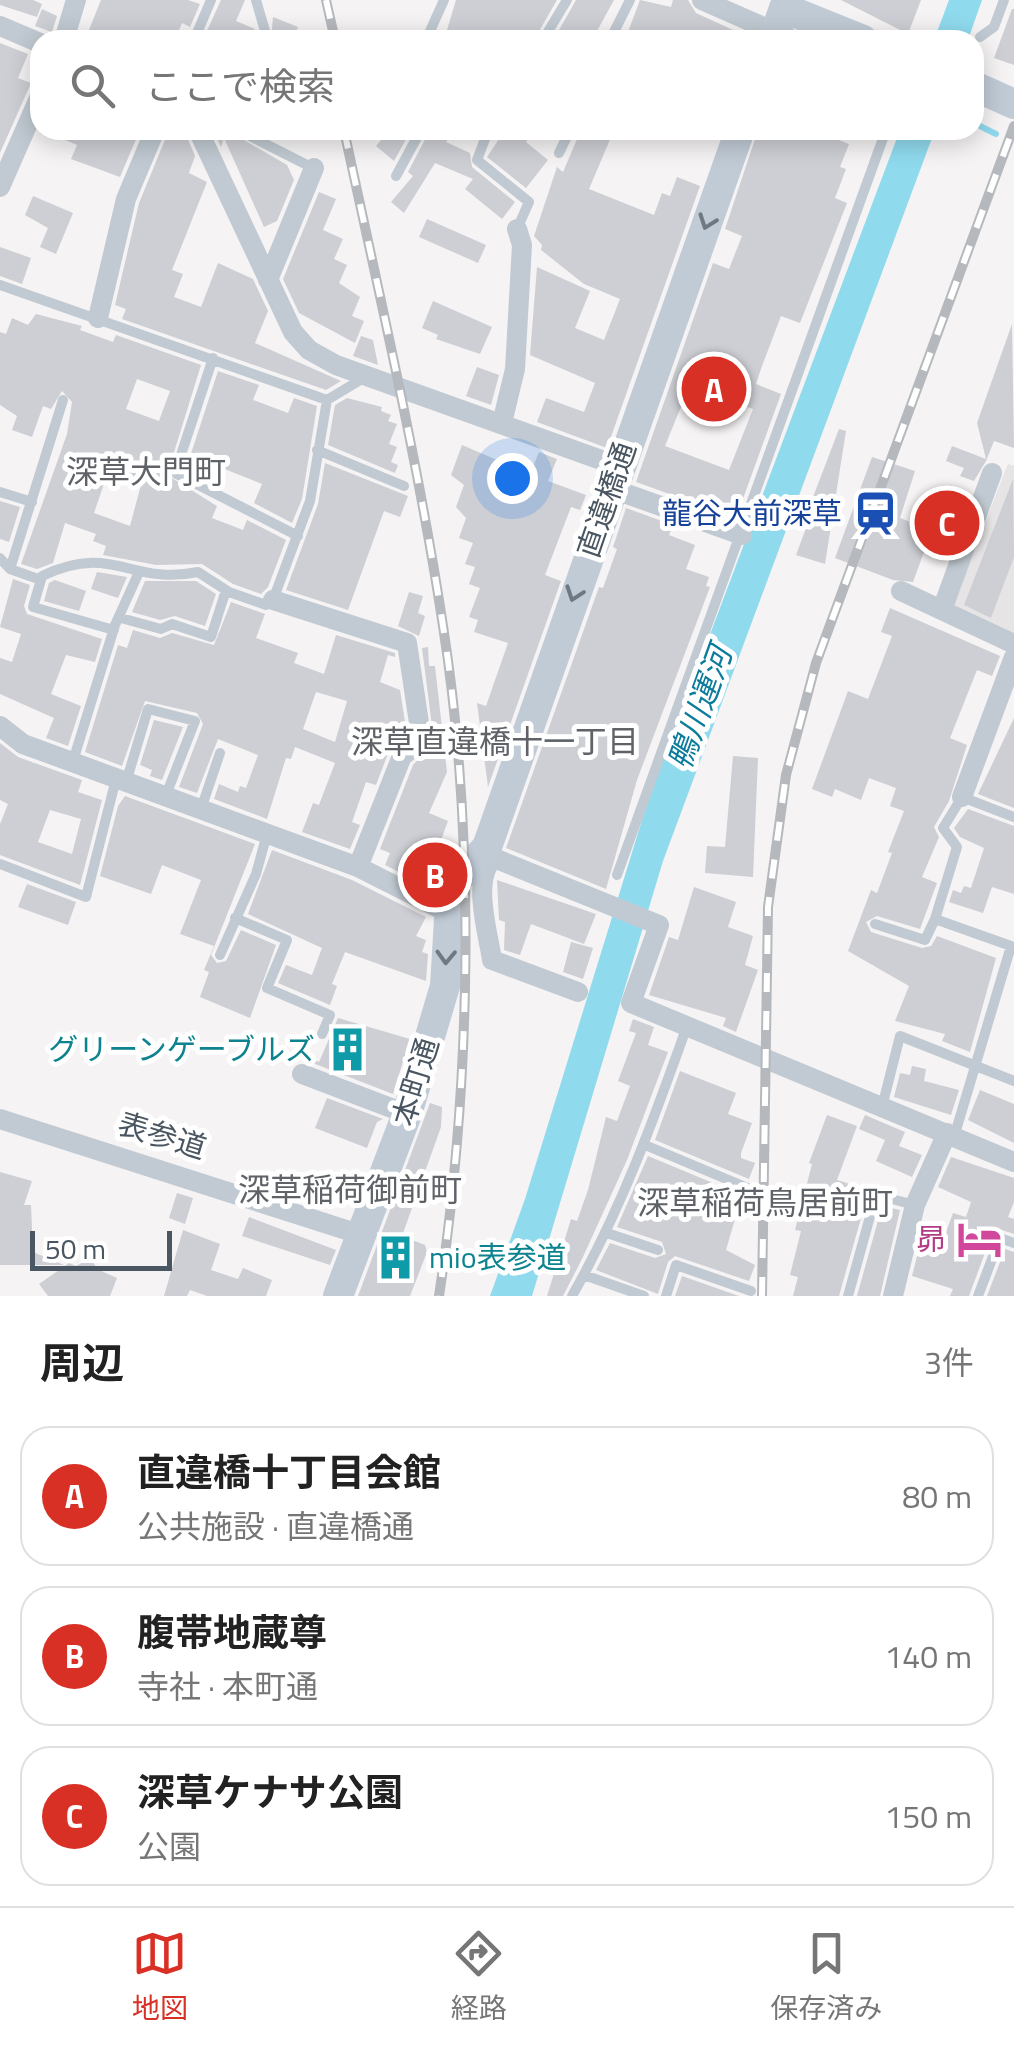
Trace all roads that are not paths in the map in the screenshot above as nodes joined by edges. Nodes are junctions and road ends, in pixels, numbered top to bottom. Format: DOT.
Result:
graph roads {
  1 [pos="76,0"];
  2 [pos="212,0"];
  3 [pos="256,0"];
  4 [pos="444,0"];
  5 [pos="567,0"];
  6 [pos="630,0"];
  7 [pos="702,0"];
  8 [pos="1004,0"];
  9 [pos="783,24"];
  10 [pos="0,26"];
  11 [pos="67,30"];
  12 [pos="198,30"];
  13 [pos="265,30"];
  14 [pos="430,30"];
  15 [pos="549,30"];
  16 [pos="615,30"];
  17 [pos="813,30"];
  18 [pos="984,34"];
  19 [pos="30,39"];
  20 [pos="984,90"];
  21 [pos="1014,104"];
  22 [pos="30,118"];
  23 [pos="151,140"];
  24 [pos="203,140"];
  25 [pos="261,140"];
  26 [pos="416,140"];
  27 [pos="485,140"];
  28 [pos="565,140"];
  29 [pos="736,140"];
  30 [pos="882,140"];
  31 [pos="559,153"];
  32 [pos="314,168"];
  33 [pos="396,176"];
  34 [pos="0,186"];
  35 [pos="517,229"];
  36 [pos="268,280"];
  37 [pos="0,285"];
  38 [pos="98,318"];
  39 [pos="213,358"];
  40 [pos="368,376"];
  41 [pos="63,400"];
  42 [pos="328,400"];
  43 [pos="502,423"];
  44 [pos="317,450"];
  45 [pos="992,473"];
  46 [pos="614,477"];
  47 [pos="404,486"];
  48 [pos="0,492"];
  49 [pos="32,502"];
  50 [pos="740,535"];
  51 [pos="298,536"];
  52 [pos="0,558"];
  53 [pos="10,569"];
  54 [pos="139,572"];
  55 [pos="40,580"];
  56 [pos="226,590"];
  57 [pos="901,591"];
  58 [pos="274,600"];
  59 [pos="942,610"];
  60 [pos="121,618"];
  61 [pos="114,630"];
  62 [pos="1014,644"];
  63 [pos="1014,656"];
  64 [pos="0,726"];
  65 [pos="220,753"];
  66 [pos="72,761"];
  67 [pos="122,778"];
  68 [pos="166,795"];
  69 [pos="962,797"];
  70 [pos="200,810"];
  71 [pos="1014,817"];
  72 [pos="267,834"];
  73 [pos="483,857"];
  74 [pos="0,864"];
  75 [pos="358,867"];
  76 [pos="617,875"];
  77 [pos="447,912"];
  78 [pos="235,918"];
  79 [pos="935,918"];
  80 [pos="875,924"];
  81 [pos="220,955"];
  82 [pos="578,992"];
  83 [pos="687,1026"];
  84 [pos="322,1034"];
  85 [pos="975,1066"];
  86 [pos="302,1074"];
  87 [pos="1014,1081"];
  88 [pos="882,1106"];
  89 [pos="407,1114"];
  90 [pos="0,1119"];
  91 [pos="950,1135"];
  92 [pos="645,1145"];
  93 [pos="1014,1162"];
  94 [pos="755,1191"];
  95 [pos="916,1205"];
  96 [pos="607,1233"];
  97 [pos="362,1234"];
  98 [pos="1014,1243"];
  99 [pos="658,1250"];
  100 [pos="584,1276"];
  101 [pos="751,1291"];
  102 [pos="338,1296"];
  103 [pos="572,1296"];
  104 [pos="644,1296"];
  105 [pos="666,1296"];
  106 [pos="848,1296"];
  107 [pos="893,1296"];
  108 [pos="978,1296"];
  1 -- 11 [label="street"];
  2 -- 12 [label="lane"];
  3 -- 13 [label="lane"];
  4 -- 14 [label="lane"];
  5 -- 15 [label="lane"];
  6 -- 16 [label="lane"];
  7 -- 9 [label="street"];
  8 -- 18 [label="lane"];
  9 -- 17 [label="main road"];
  10 -- 19 [label="street"];
  20 -- 21 [label="main road"];
  22 -- 34 [label="street"];
  23 -- 38 [label="street"];
  24 -- 36 [label="street"];
  25 -- 32 [label="lane"];
  26 -- 33 [label="lane"];
  27 -- 35 [label="lane"];
  28 -- 31 [label="lane"];
  29 -- 46 [label="main road, 直違橋通, one-way"];
  30 -- 50 [label="lane"];
  32 -- 36 [label="street"];
  35 -- 43 [label="street"];
  36 -- 40 [label="street"];
  37 -- 38 [label="lane"];
  38 -- 39 [label="lane"];
  39 -- 42 [label="lane"];
  39 -- 51 [label="lane"];
  40 -- 42 [label="lane"];
  40 -- 43 [label="street"];
  41 -- 49 [label="lane"];
  42 -- 44 [label="lane"];
  43 -- 46 [label="street"];
  44 -- 47 [label="lane"];
  44 -- 51 [label="lane"];
  45 -- 59 [label="street"];
  46 -- 50 [label="street"];
  46 -- 73 [label="main road, 直違橋通, one-way"];
  48 -- 49 [label="lane"];
  49 -- 53 [label="lane"];
  50 -- 76 [label="lane"];
  51 -- 58 [label="lane"];
  52 -- 53 [label="lane"];
  53 -- 55 [label="lane"];
  54 -- 55 [label="lane"];
  54 -- 56 [label="lane"];
  54 -- 60 [label="lane"];
  55 -- 61 [label="lane"];
  56 -- 58 [label="lane"];
  56 -- 60 [label="lane"];
  57 -- 59 [label="street"];
  58 -- 75 [label="street"];
  59 -- 62 [label="street"];
  60 -- 61 [label="lane"];
  61 -- 66 [label="lane"];
  63 -- 69 [label="street"];
  64 -- 66 [label="street"];
  65 -- 70 [label="lane"];
  66 -- 67 [label="street"];
  67 -- 68 [label="street"];
  67 -- 68 [label="lane"];
  67 -- 74 [label="lane"];
  68 -- 70 [label="street"];
  69 -- 71 [label="lane"];
  69 -- 79 [label="lane"];
  70 -- 72 [label="street"];
  72 -- 75 [label="street"];
  72 -- 78 [label="lane"];
  73 -- 77 [label="main road, 本町通"];
  73 -- 82 [label="street"];
  73 -- 83 [label="street"];
  75 -- 77 [label="street"];
  77 -- 89 [label="main road, 本町通, one-way"];
  78 -- 81 [label="lane"];
  78 -- 84 [label="lane"];
  79 -- 80 [label="lane"];
  79 -- 85 [label="lane"];
  83 -- 88 [label="street"];
  83 -- 92 [label="lane"];
  85 -- 87 [label="lane"];
  85 -- 88 [label="lane"];
  85 -- 91 [label="lane"];
  86 -- 89 [label="street"];
  88 -- 91 [label="street"];
  89 -- 97 [label="main road, 本町通"];
  90 -- 97 [label="street, 表参道"];
  91 -- 93 [label="street"];
  91 -- 95 [label="street"];
  92 -- 94 [label="lane"];
  92 -- 96 [label="lane"];
  95 -- 106 [label="lane"];
  95 -- 107 [label="street"];
  96 -- 99 [label="lane"];
  96 -- 100 [label="lane"];
  97 -- 102 [label="main road, 本町通"];
  98 -- 108 [label="lane"];
  100 -- 103 [label="lane"];
  100 -- 104 [label="lane"];
  101 -- 105 [label="lane"];
}
